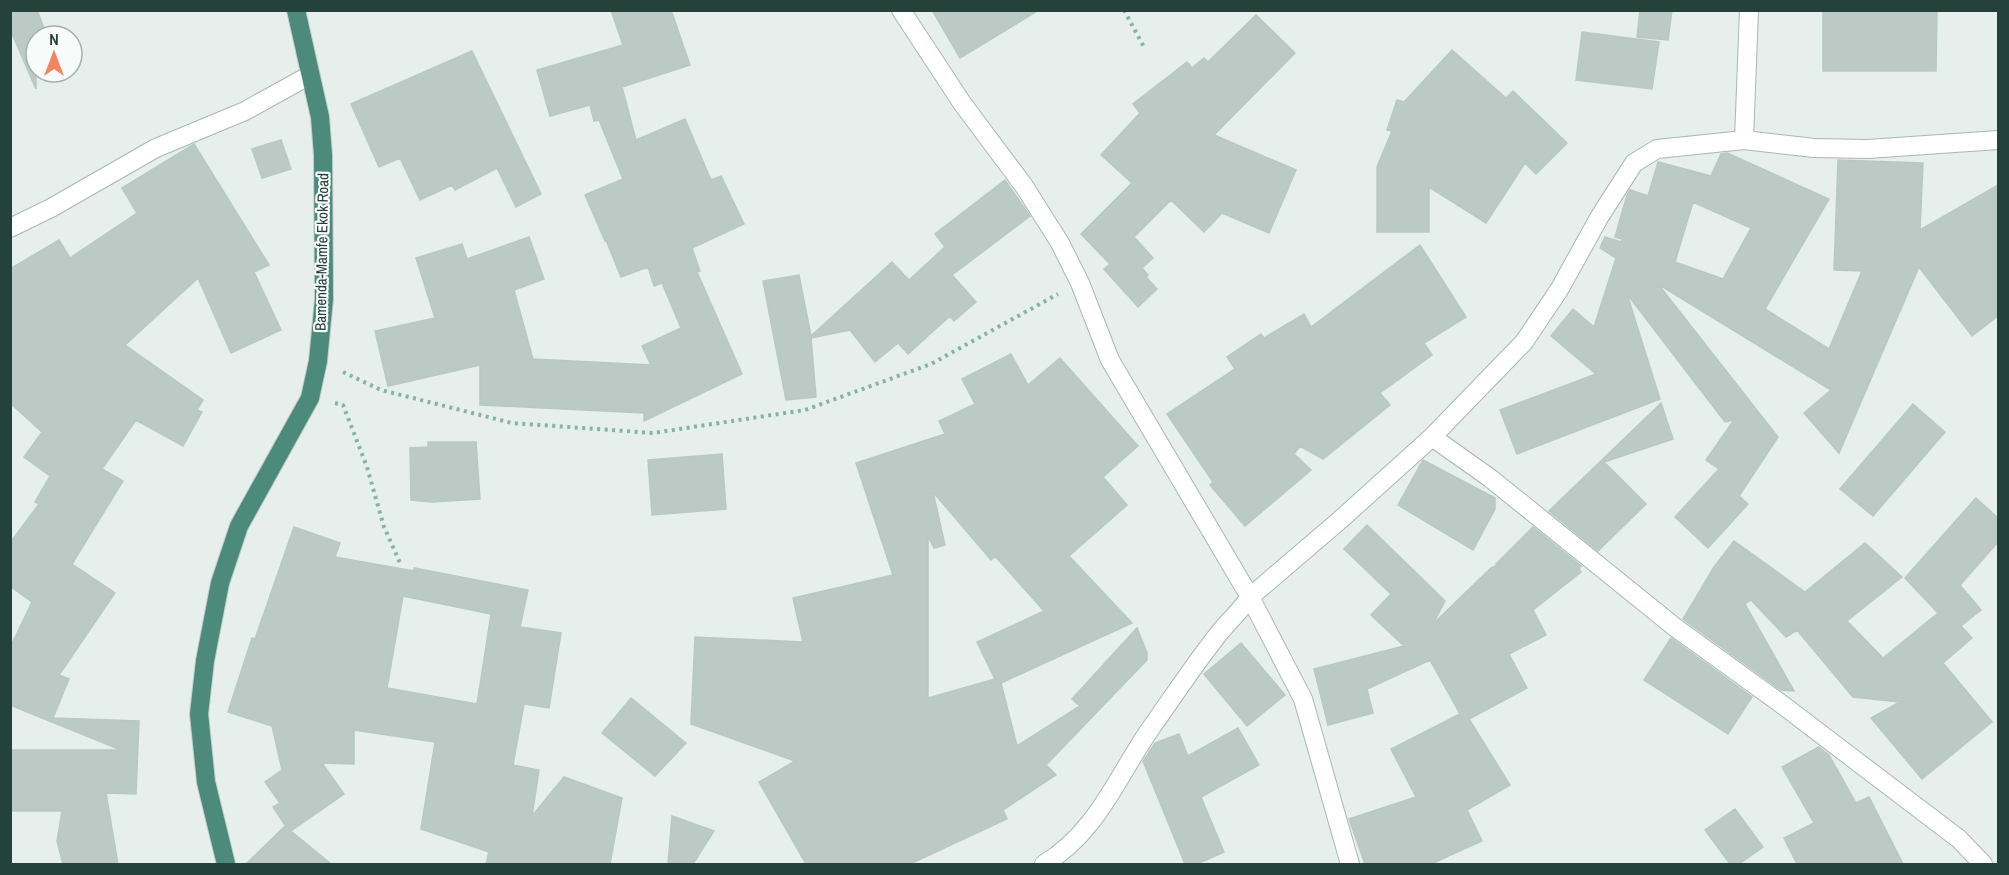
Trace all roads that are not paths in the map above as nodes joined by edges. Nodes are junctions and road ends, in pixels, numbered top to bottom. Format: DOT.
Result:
graph roads {
  1 [pos="296,10"];
  2 [pos="901,10"];
  3 [pos="1749,10"];
  4 [pos="310,75"];
  5 [pos="1744,140"];
  6 [pos="1998,140"];
  7 [pos="10,228"];
  8 [pos="1432,437"];
  9 [pos="1250,597"];
  10 [pos="226,864"];
  11 [pos="1044,864"];
  12 [pos="1350,864"];
  13 [pos="1983,864"];
  1 -- 4 [label="highway, Bamenda-Mamfe Ekok Road"];
  2 -- 9 [label="street"];
  3 -- 5 [label="street"];
  4 -- 7 [label="street"];
  4 -- 10 [label="highway, Bamenda-Mamfe Ekok Road"];
  5 -- 6 [label="street"];
  5 -- 8 [label="street"];
  8 -- 9 [label="street"];
  8 -- 13 [label="street"];
  9 -- 11 [label="street"];
  9 -- 12 [label="street"];
}
